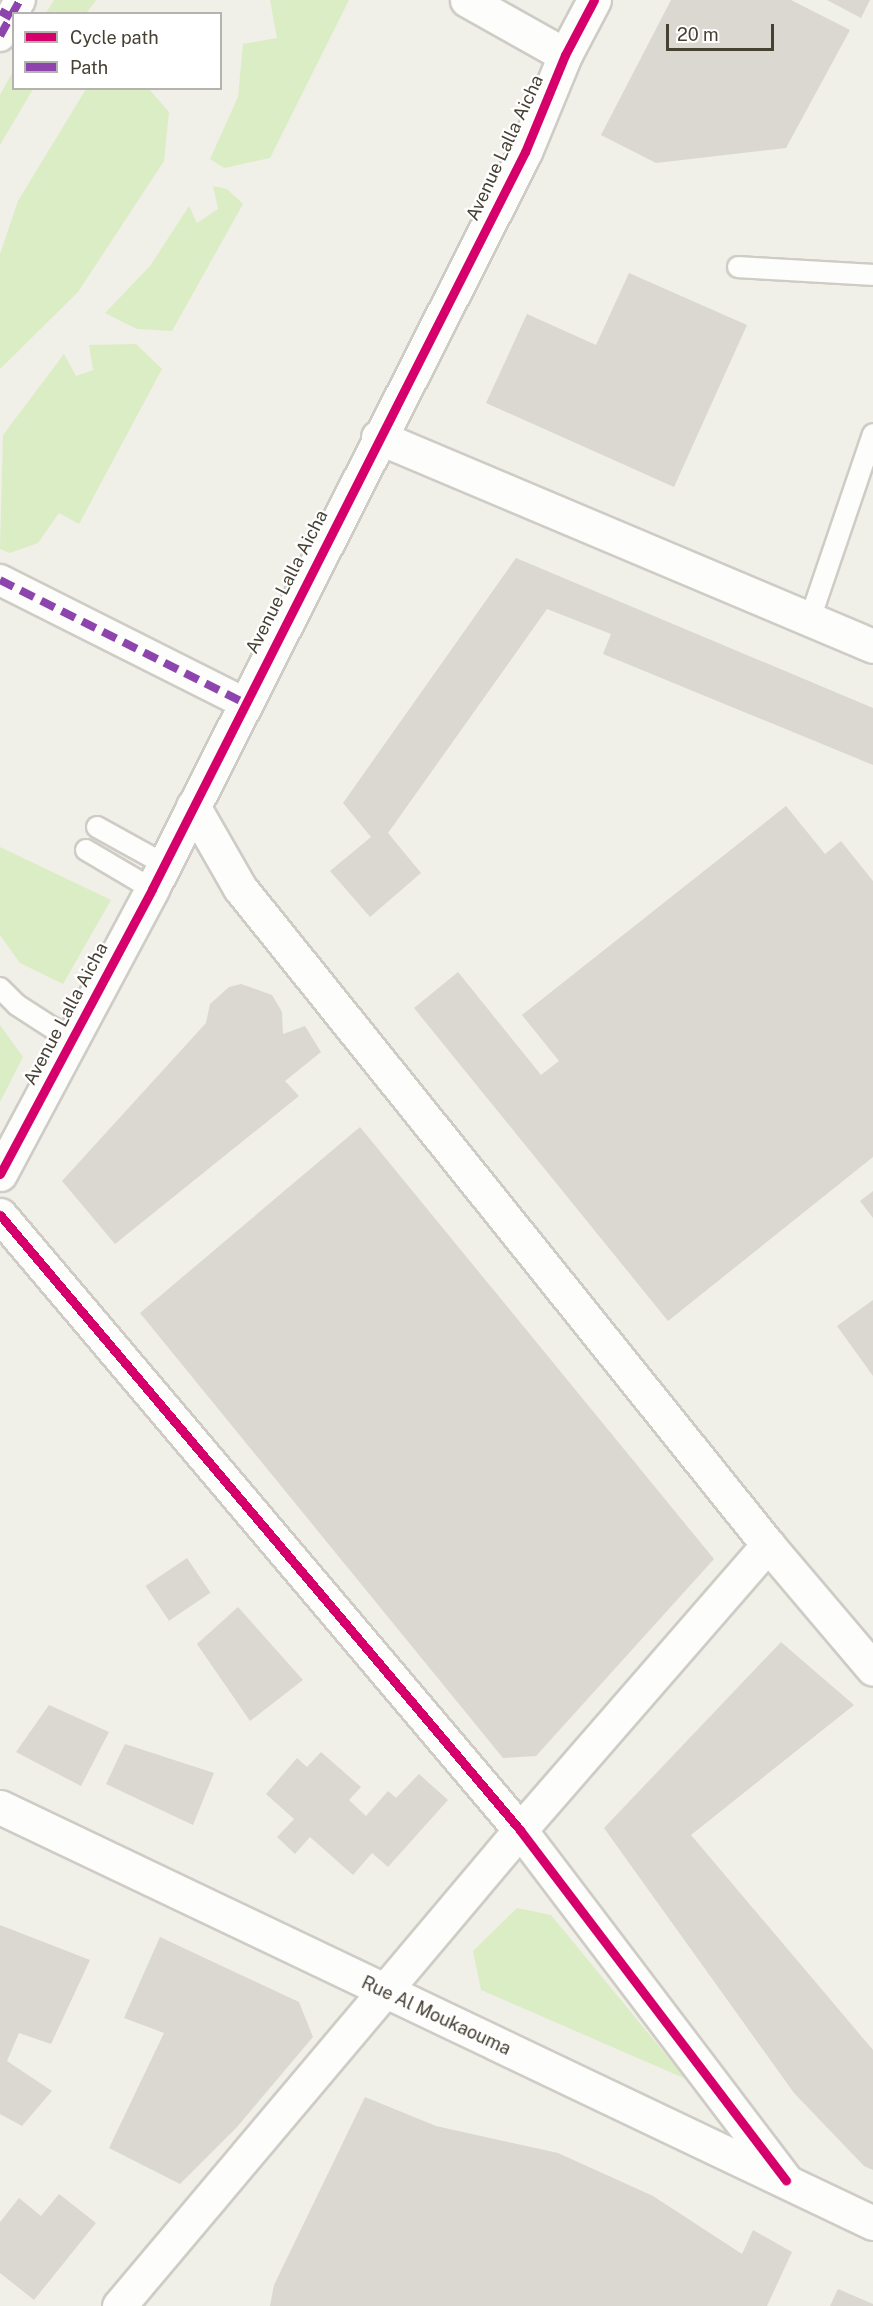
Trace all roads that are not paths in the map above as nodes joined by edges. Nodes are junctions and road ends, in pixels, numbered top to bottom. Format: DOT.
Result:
graph roads {
  1 [pos="467,0"];
  2 [pos="594,0"];
  3 [pos="565,55"];
  4 [pos="738,267"];
  5 [pos="873,274"];
  6 [pos="873,434"];
  7 [pos="378,437"];
  8 [pos="0,580"];
  9 [pos="810,619"];
  10 [pos="873,646"];
  11 [pos="244,703"];
  12 [pos="193,806"];
  13 [pos="97,827"];
  14 [pos="86,850"];
  15 [pos="158,876"];
  16 [pos="0,988"];
  17 [pos="71,1040"];
  18 [pos="0,1174"];
  19 [pos="0,1215"];
  20 [pos="768,1545"];
  21 [pos="873,1669"];
  22 [pos="0,1807"];
  23 [pos="520,1830"];
  24 [pos="386,1993"];
  25 [pos="786,2181"];
  26 [pos="873,2223"];
  27 [pos="119,2306"];
  1 -- 3 [label="street"];
  2 -- 3 [label="street, Avenue Lalla Aicha"];
  3 -- 7 [label="street, Avenue Lalla Aicha"];
  4 -- 5 [label="lane"];
  6 -- 9 [label="lane"];
  7 -- 9 [label="street"];
  7 -- 11 [label="street, Avenue Lalla Aicha"];
  8 -- 11 [label="street"];
  9 -- 10 [label="street"];
  11 -- 12 [label="street, Avenue Lalla Aicha"];
  12 -- 15 [label="street, Avenue Lalla Aicha"];
  12 -- 20 [label="street"];
  13 -- 15 [label="lane"];
  14 -- 15 [label="lane"];
  15 -- 17 [label="street, Avenue Lalla Aicha"];
  16 -- 17 [label="lane"];
  17 -- 18 [label="street, Avenue Lalla Aicha"];
  19 -- 23 [label="street"];
  20 -- 21 [label="street"];
  20 -- 23 [label="street"];
  22 -- 24 [label="street, Rue Al Moukaouma"];
  23 -- 24 [label="street"];
  23 -- 25 [label="street"];
  24 -- 25 [label="street, Rue Al Moukaouma"];
  24 -- 27 [label="street"];
  25 -- 26 [label="street, Rue Al Moukaouma"];
}
